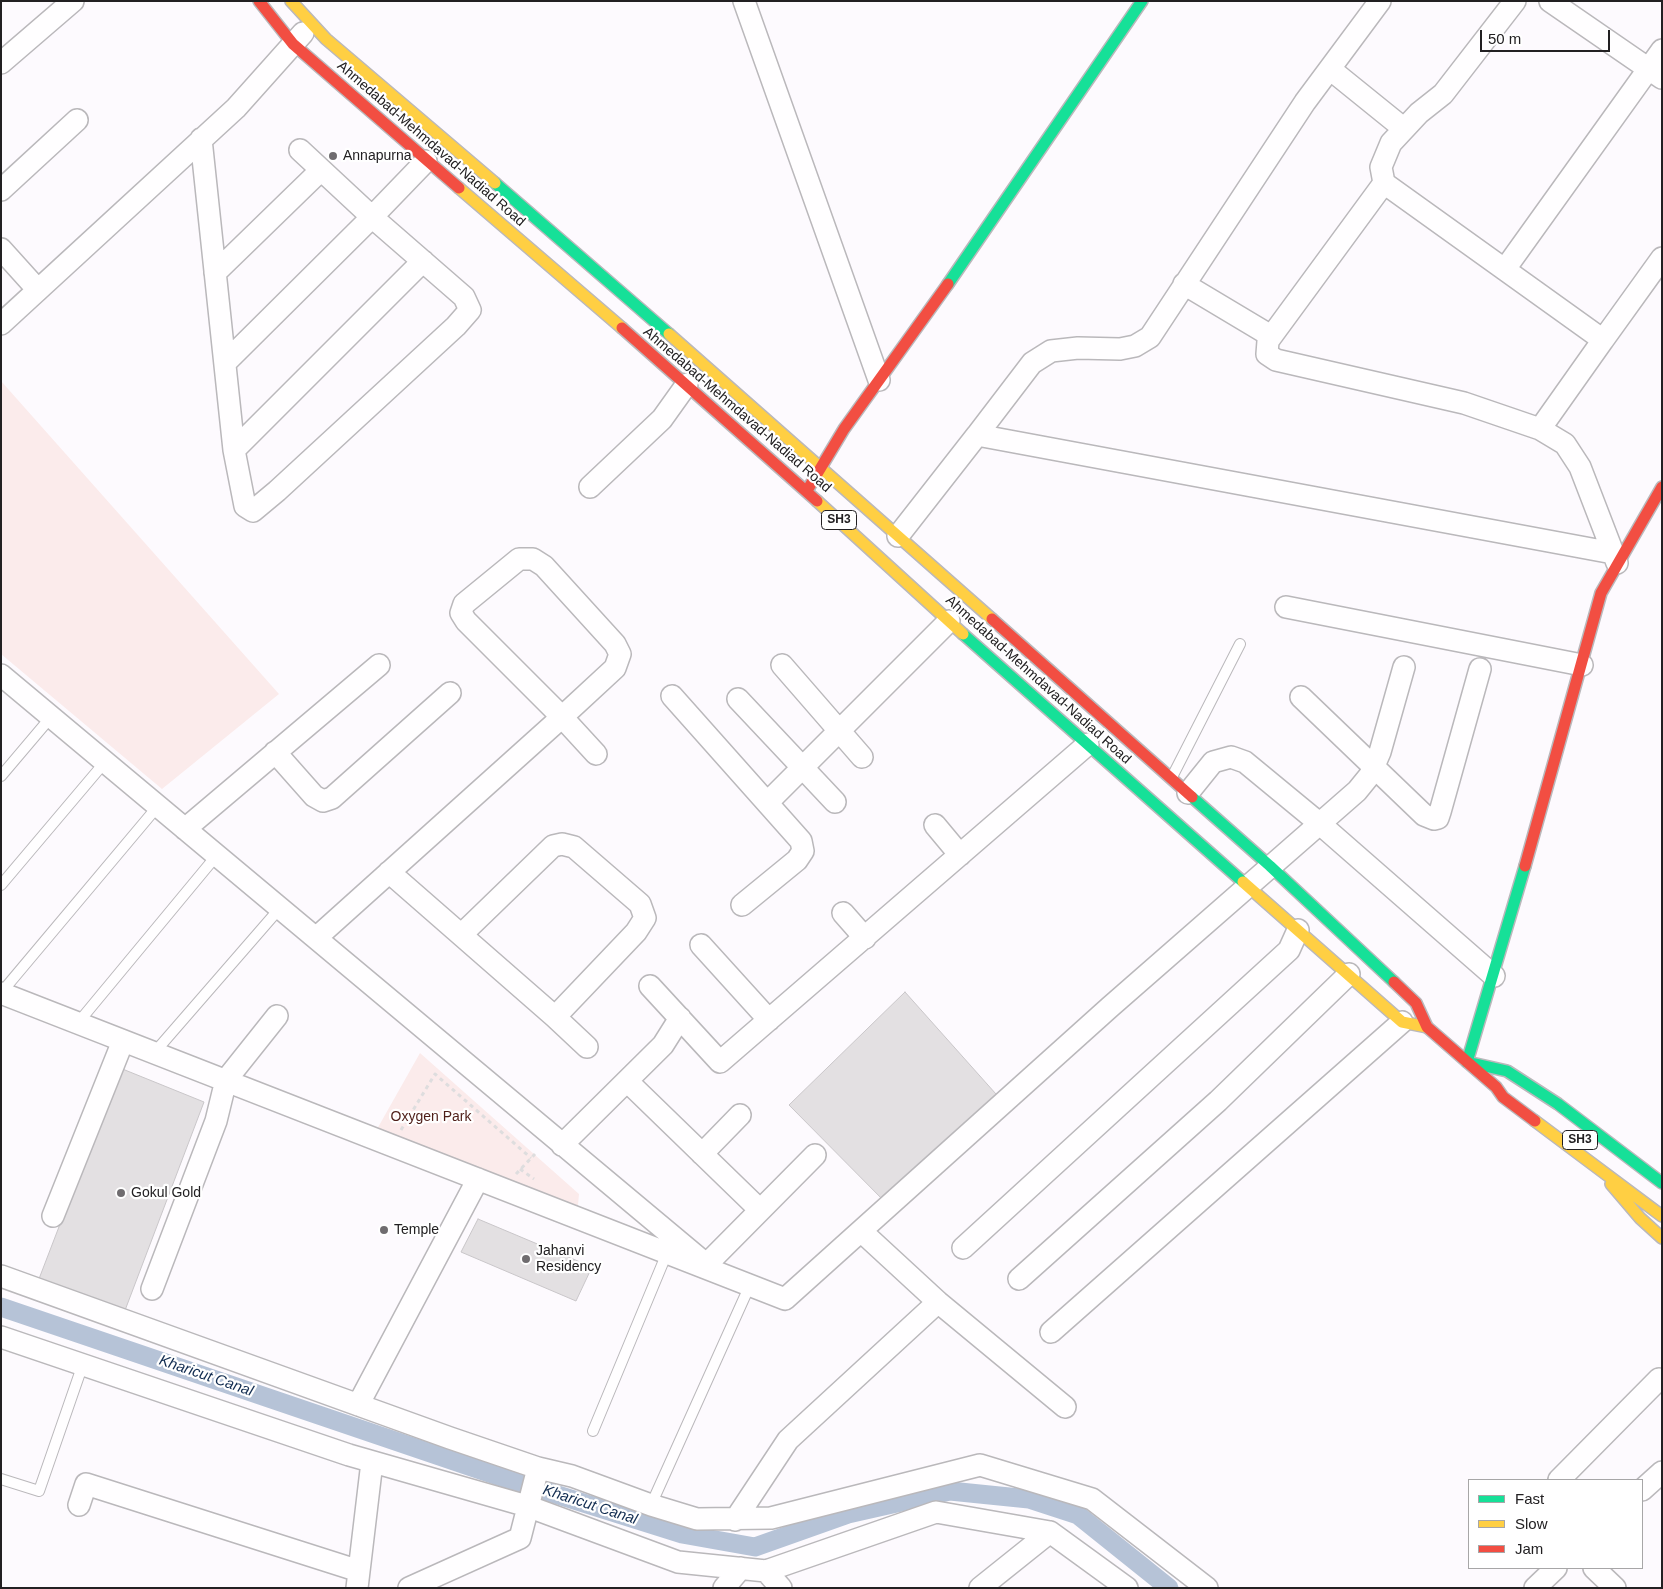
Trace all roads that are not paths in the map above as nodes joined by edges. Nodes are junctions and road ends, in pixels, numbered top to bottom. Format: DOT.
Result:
graph roads {
  1 [pos="73,1"];
  2 [pos="258,1"];
  3 [pos="290,1"];
  4 [pos="744,1"];
  5 [pos="1142,1"];
  6 [pos="1380,1"];
  7 [pos="1515,1"];
  8 [pos="1550,1"];
  9 [pos="312,24"];
  10 [pos="293,44"];
  11 [pos="1662,50"];
  12 [pos="1,63"];
  13 [pos="1330,69"];
  14 [pos="1655,73"];
  15 [pos="77,120"];
  16 [pos="1403,128"];
  17 [pos="201,139"];
  18 [pos="300,150"];
  19 [pos="426,161"];
  20 [pos="321,170"];
  21 [pos="1384,183"];
  22 [pos="1,190"];
  23 [pos="372,217"];
  24 [pos="1,249"];
  25 [pos="1662,258"];
  26 [pos="423,261"];
  27 [pos="1505,269"];
  28 [pos="215,273"];
  29 [pos="1184,284"];
  30 [pos="38,290"];
  31 [pos="1,324"];
  32 [pos="1271,336"];
  33 [pos="1603,340"];
  34 [pos="225,363"];
  35 [pos="879,380"];
  36 [pos="687,384"];
  37 [pos="1540,429"];
  38 [pos="978,436"];
  39 [pos="234,450"];
  40 [pos="821,468"];
  41 [pos="590,487"];
  42 [pos="1662,487"];
  43 [pos="807,491"];
  44 [pos="898,536"];
  45 [pos="1615,558"];
  46 [pos="1286,607"];
  47 [pos="950,621"];
  48 [pos="1240,644"];
  49 [pos="782,665"];
  50 [pos="1582,665"];
  51 [pos="380,666"];
  52 [pos="1404,667"];
  53 [pos="1480,669"];
  54 [pos="1,675"];
  55 [pos="450,693"];
  56 [pos="672,696"];
  57 [pos="1301,697"];
  58 [pos="738,699"];
  59 [pos="51,716"];
  60 [pos="562,717"];
  61 [pos="841,732"];
  62 [pos="1088,744"];
  63 [pos="275,752"];
  64 [pos="596,754"];
  65 [pos="862,757"];
  66 [pos="105,762"];
  67 [pos="1374,766"];
  68 [pos="804,769"];
  69 [pos="1,776"];
  70 [pos="1171,778"];
  71 [pos="1188,793"];
  72 [pos="768,802"];
  73 [pos="835,802"];
  74 [pos="158,806"];
  75 [pos="1319,823"];
  76 [pos="936,826"];
  77 [pos="185,829"];
  78 [pos="217,855"];
  79 [pos="960,855"];
  80 [pos="1270,866"];
  81 [pos="389,872"];
  82 [pos="1,885"];
  83 [pos="1249,885"];
  84 [pos="742,905"];
  85 [pos="280,908"];
  86 [pos="843,913"];
  87 [pos="1298,930"];
  88 [pos="461,935"];
  89 [pos="316,938"];
  90 [pos="864,938"];
  91 [pos="700,945"];
  92 [pos="1349,974"];
  93 [pos="1494,976"];
  94 [pos="650,986"];
  95 [pos="1,993"];
  96 [pos="278,1016"];
  97 [pos="555,1017"];
  98 [pos="680,1018"];
  99 [pos="769,1020"];
  100 [pos="1402,1022"];
  101 [pos="77,1024"];
  102 [pos="1427,1027"];
  103 [pos="123,1041"];
  104 [pos="586,1047"];
  105 [pos="154,1053"];
  106 [pos="1468,1062"];
  107 [pos="226,1080"];
  108 [pos="627,1080"];
  109 [pos="1496,1087"];
  110 [pos="740,1115"];
  111 [pos="562,1145"];
  112 [pos="702,1154"];
  113 [pos="815,1155"];
  114 [pos="1603,1157"];
  115 [pos="1600,1170"];
  116 [pos="478,1179"];
  117 [pos="1662,1183"];
  118 [pos="760,1210"];
  119 [pos="53,1216"];
  120 [pos="1662,1216"];
  121 [pos="861,1231"];
  122 [pos="1662,1238"];
  123 [pos="963,1248"];
  124 [pos="667,1253"];
  125 [pos="710,1268"];
  126 [pos="1,1276"];
  127 [pos="1019,1280"];
  128 [pos="750,1285"];
  129 [pos="152,1289"];
  130 [pos="938,1302"];
  131 [pos="1051,1332"];
  132 [pos="1,1337"];
  133 [pos="83,1364"];
  134 [pos="1659,1379"];
  135 [pos="358,1405"];
  136 [pos="1065,1407"];
  137 [pos="593,1431"];
  138 [pos="372,1462"];
  139 [pos="538,1468"];
  140 [pos="1662,1472"];
  141 [pos="1,1479"];
  142 [pos="1560,1479"];
  143 [pos="1643,1489"];
  144 [pos="79,1505"];
  145 [pos="651,1505"];
  146 [pos="527,1506"];
  147 [pos="735,1520"];
  148 [pos="1050,1532"];
  149 [pos="741,1568"];
  150 [pos="1555,1569"];
  151 [pos="1595,1569"];
  152 [pos="766,1571"];
  153 [pos="358,1579"];
  154 [pos="409,1588"];
  155 [pos="724,1588"];
  156 [pos="781,1588"];
  157 [pos="980,1588"];
  158 [pos="1127,1588"];
  159 [pos="1206,1588"];
  160 [pos="1535,1588"];
  161 [pos="1615,1588"];
  1 -- 12 [label="street"];
  2 -- 10 [label="main road, Ahmedabad-Mehmdavad-Nadiad Road / SH3"];
  3 -- 9 [label="main road"];
  4 -- 35 [label="street"];
  5 -- 35 [label="main road"];
  6 -- 13 [label="street"];
  7 -- 16 [label="street"];
  8 -- 14 [label="street"];
  9 -- 10 [label="street"];
  9 -- 40 [label="main road"];
  10 -- 17 [label="street"];
  10 -- 19 [label="main road, Ahmedabad-Mehmdavad-Nadiad Road / SH3"];
  11 -- 14 [label="street"];
  13 -- 16 [label="street"];
  13 -- 29 [label="street"];
  14 -- 27 [label="street"];
  15 -- 22 [label="street"];
  16 -- 21 [label="street"];
  17 -- 28 [label="street"];
  17 -- 30 [label="street"];
  18 -- 20 [label="street"];
  19 -- 23 [label="street"];
  19 -- 36 [label="main road, Ahmedabad-Mehmdavad-Nadiad Road / SH3"];
  20 -- 23 [label="street"];
  20 -- 28 [label="street"];
  21 -- 27 [label="street"];
  21 -- 32 [label="street"];
  23 -- 26 [label="street"];
  23 -- 34 [label="street"];
  24 -- 30 [label="street"];
  25 -- 33 [label="street"];
  26 -- 39 [label="street"];
  26 -- 39 [label="street"];
  27 -- 33 [label="street"];
  28 -- 34 [label="street"];
  29 -- 32 [label="street"];
  29 -- 38 [label="street"];
  30 -- 31 [label="street"];
  32 -- 37 [label="street"];
  33 -- 37 [label="street"];
  34 -- 39 [label="street"];
  35 -- 40 [label="main road"];
  36 -- 41 [label="street"];
  36 -- 43 [label="main road, Ahmedabad-Mehmdavad-Nadiad Road / SH3"];
  37 -- 45 [label="street"];
  38 -- 44 [label="street"];
  38 -- 45 [label="street"];
  40 -- 43 [label="main road"];
  40 -- 44 [label="main road"];
  42 -- 45 [label="main road"];
  43 -- 47 [label="main road, Ahmedabad-Mehmdavad-Nadiad Road / SH3"];
  44 -- 70 [label="main road"];
  45 -- 50 [label="main road"];
  46 -- 50 [label="street"];
  47 -- 61 [label="street"];
  47 -- 62 [label="main road, Ahmedabad-Mehmdavad-Nadiad Road / SH3"];
  48 -- 70 [label="lane"];
  49 -- 61 [label="street"];
  50 -- 93 [label="main road"];
  51 -- 63 [label="street"];
  52 -- 67 [label="street"];
  53 -- 67 [label="street"];
  54 -- 59 [label="street"];
  55 -- 63 [label="street"];
  56 -- 72 [label="street"];
  57 -- 67 [label="street"];
  58 -- 68 [label="street"];
  59 -- 66 [label="street"];
  59 -- 69 [label="lane"];
  60 -- 60 [label="street"];
  60 -- 64 [label="street"];
  60 -- 81 [label="street"];
  61 -- 65 [label="street"];
  61 -- 68 [label="street"];
  62 -- 79 [label="street"];
  62 -- 83 [label="main road, Ahmedabad-Mehmdavad-Nadiad Road / SH3"];
  63 -- 77 [label="street"];
  66 -- 74 [label="street"];
  66 -- 82 [label="lane"];
  67 -- 75 [label="street"];
  68 -- 72 [label="street"];
  68 -- 73 [label="street"];
  70 -- 71 [label="main road"];
  71 -- 75 [label="street"];
  71 -- 80 [label="main road"];
  72 -- 84 [label="street"];
  74 -- 77 [label="street"];
  74 -- 95 [label="lane"];
  75 -- 80 [label="street"];
  75 -- 93 [label="street"];
  76 -- 79 [label="street"];
  77 -- 78 [label="street"];
  78 -- 85 [label="street"];
  78 -- 101 [label="lane"];
  79 -- 90 [label="street"];
  80 -- 83 [label="street"];
  80 -- 102 [label="main road"];
  81 -- 88 [label="street"];
  81 -- 89 [label="street"];
  83 -- 87 [label="main road, Ahmedabad-Mehmdavad-Nadiad Road / SH3"];
  83 -- 121 [label="street"];
  85 -- 89 [label="street"];
  85 -- 105 [label="lane"];
  86 -- 90 [label="street"];
  87 -- 92 [label="main road, Ahmedabad-Mehmdavad-Nadiad Road / SH3"];
  87 -- 123 [label="street"];
  88 -- 97 [label="street"];
  88 -- 97 [label="street"];
  89 -- 111 [label="street"];
  90 -- 99 [label="street"];
  91 -- 99 [label="street"];
  92 -- 100 [label="main road, Ahmedabad-Mehmdavad-Nadiad Road / SH3"];
  92 -- 127 [label="street"];
  93 -- 106 [label="main road"];
  94 -- 98 [label="street"];
  95 -- 101 [label="street"];
  96 -- 107 [label="street"];
  97 -- 104 [label="street"];
  98 -- 99 [label="street"];
  98 -- 108 [label="street"];
  100 -- 102 [label="main road"];
  100 -- 131 [label="street"];
  101 -- 103 [label="street"];
  102 -- 106 [label="main road"];
  103 -- 105 [label="street"];
  103 -- 119 [label="street"];
  105 -- 107 [label="street"];
  106 -- 109 [label="main road"];
  106 -- 117 [label="main road"];
  107 -- 116 [label="street"];
  107 -- 129 [label="street"];
  108 -- 111 [label="street"];
  108 -- 112 [label="street"];
  109 -- 114 [label="main road, SH3"];
  109 -- 115 [label="main road"];
  110 -- 112 [label="street"];
  111 -- 125 [label="street"];
  112 -- 118 [label="street"];
  113 -- 118 [label="street"];
  115 -- 120 [label="main road"];
  115 -- 122 [label="main road"];
  116 -- 124 [label="street"];
  116 -- 135 [label="street"];
  118 -- 125 [label="street"];
  121 -- 128 [label="street"];
  121 -- 130 [label="street"];
  124 -- 125 [label="street"];
  124 -- 137 [label="lane"];
  125 -- 128 [label="street"];
  126 -- 135 [label="street"];
  128 -- 145 [label="lane"];
  130 -- 136 [label="street"];
  130 -- 147 [label="street"];
  132 -- 133 [label="street"];
  133 -- 138 [label="street"];
  133 -- 141 [label="lane"];
  134 -- 142 [label="street"];
  135 -- 139 [label="street"];
  138 -- 146 [label="street"];
  138 -- 153 [label="street"];
  139 -- 145 [label="street"];
  139 -- 146 [label="street"];
  140 -- 143 [label="street"];
  144 -- 153 [label="street"];
  145 -- 147 [label="street"];
  146 -- 149 [label="street"];
  146 -- 154 [label="street"];
  147 -- 159 [label="street"];
  148 -- 152 [label="street"];
  148 -- 157 [label="street"];
  148 -- 158 [label="street"];
  149 -- 152 [label="street"];
  149 -- 155 [label="street"];
  150 -- 160 [label="street"];
  151 -- 161 [label="street"];
  152 -- 156 [label="street"];
}
